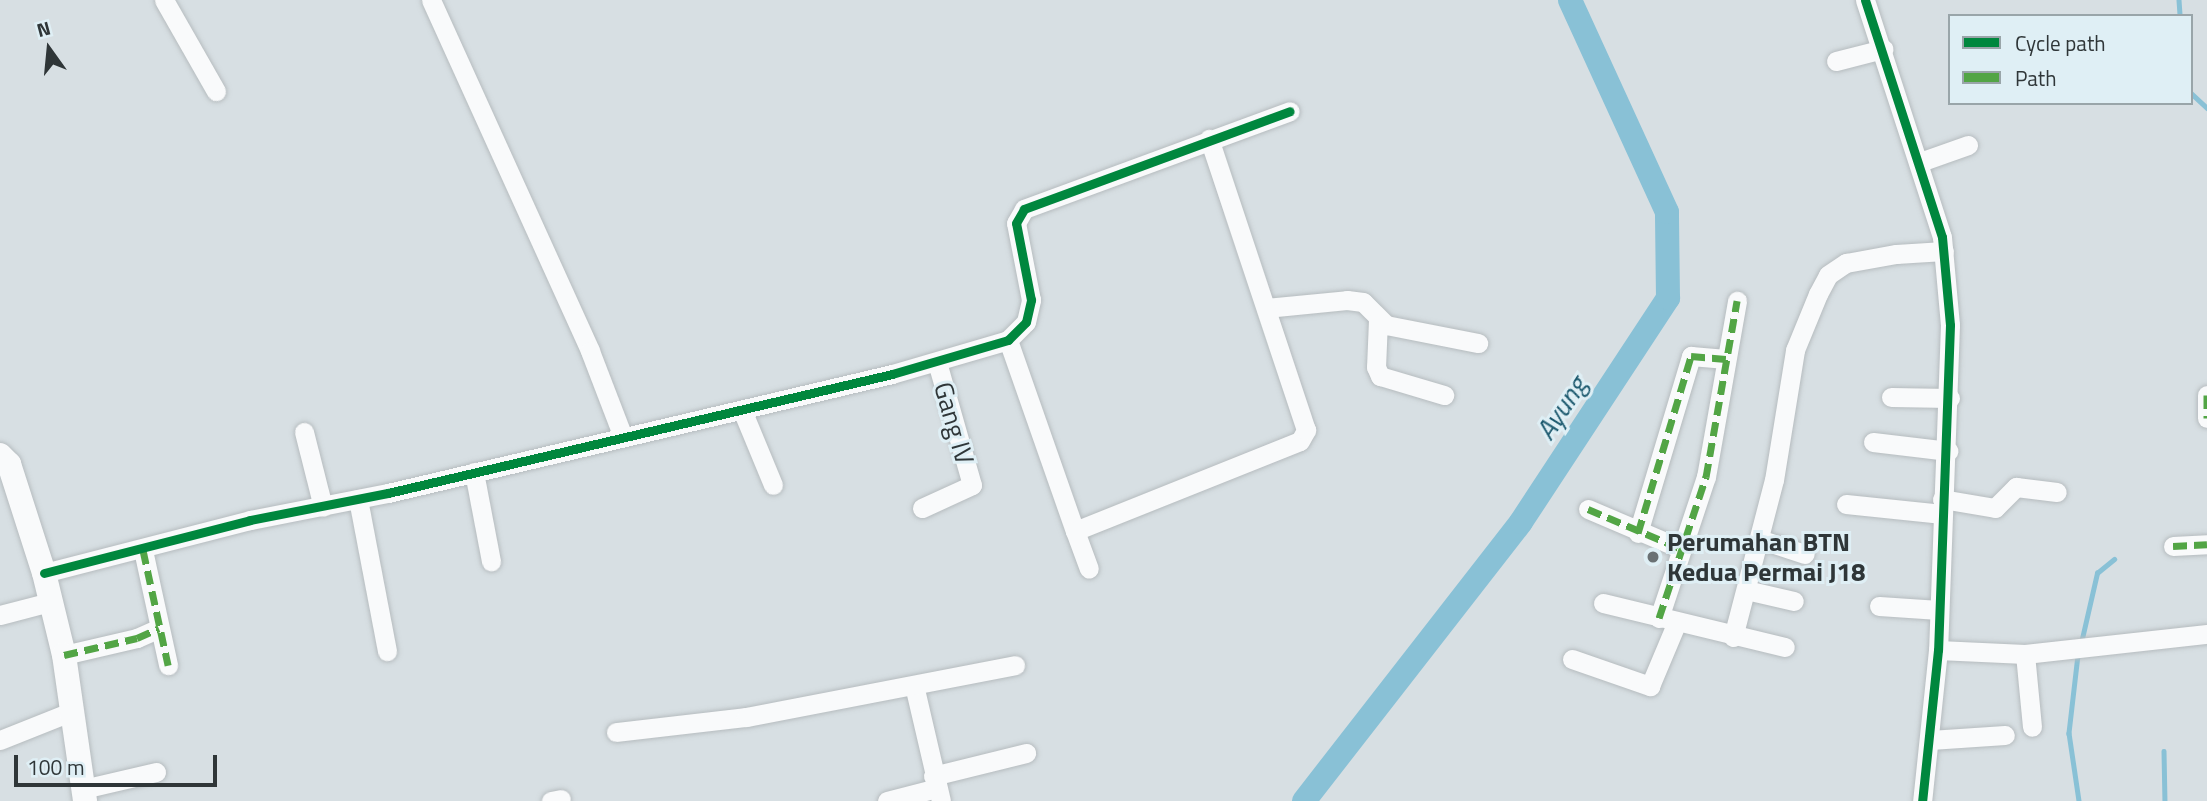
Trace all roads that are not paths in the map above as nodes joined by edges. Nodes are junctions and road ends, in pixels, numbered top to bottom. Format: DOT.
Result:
graph roads {
  1 [pos="164,0"];
  2 [pos="431,0"];
  3 [pos="1865,0"];
  4 [pos="1883,49"];
  5 [pos="1836,61"];
  6 [pos="216,92"];
  7 [pos="1290,111"];
  8 [pos="1209,139"];
  9 [pos="1968,145"];
  10 [pos="1920,162"];
  11 [pos="1944,251"];
  12 [pos="1737,301"];
  13 [pos="1266,308"];
  14 [pos="1378,320"];
  15 [pos="1007,340"];
  16 [pos="1478,343"];
  17 [pos="1726,359"];
  18 [pos="937,362"];
  19 [pos="1444,395"];
  20 [pos="2207,395"];
  21 [pos="1891,397"];
  22 [pos="1950,398"];
  23 [pos="742,410"];
  24 [pos="2207,418"];
  25 [pos="304,432"];
  26 [pos="623,437"];
  27 [pos="1873,442"];
  28 [pos="1948,451"];
  29 [pos="0,455"];
  30 [pos="474,472"];
  31 [pos="773,485"];
  32 [pos="2057,492"];
  33 [pos="358,499"];
  34 [pos="1846,504"];
  35 [pos="323,507"];
  36 [pos="1942,507"];
  37 [pos="922,508"];
  38 [pos="1588,509"];
  39 [pos="1075,531"];
  40 [pos="1638,533"];
  41 [pos="1759,539"];
  42 [pos="2207,544"];
  43 [pos="2173,546"];
  44 [pos="1682,549"];
  45 [pos="143,550"];
  46 [pos="1805,554"];
  47 [pos="491,561"];
  48 [pos="1089,569"];
  49 [pos="44,573"];
  50 [pos="1746,590"];
  51 [pos="1794,601"];
  52 [pos="50,602"];
  53 [pos="1603,603"];
  54 [pos="1879,606"];
  55 [pos="1939,610"];
  56 [pos="0,615"];
  57 [pos="1667,621"];
  58 [pos="159,628"];
  59 [pos="2207,634"];
  60 [pos="1732,637"];
  61 [pos="1785,647"];
  62 [pos="1938,650"];
  63 [pos="387,651"];
  64 [pos="2025,654"];
  65 [pos="64,655"];
  66 [pos="1572,659"];
  67 [pos="168,665"];
  68 [pos="1015,665"];
  69 [pos="914,685"];
  70 [pos="73,711"];
  71 [pos="2032,727"];
  72 [pos="616,732"];
  73 [pos="2005,735"];
  74 [pos="0,740"];
  75 [pos="1930,740"];
  76 [pos="1026,753"];
  77 [pos="156,772"];
  78 [pos="937,789"];
  79 [pos="84,795"];
  80 [pos="887,801"];
  81 [pos="1922,801"];
  1 -- 6 [label="street"];
  2 -- 26 [label="street"];
  3 -- 4 [label="street"];
  4 -- 5 [label="street"];
  4 -- 10 [label="street"];
  7 -- 8 [label="street"];
  8 -- 13 [label="street"];
  8 -- 15 [label="street"];
  9 -- 10 [label="street"];
  10 -- 11 [label="street"];
  11 -- 22 [label="street"];
  11 -- 41 [label="street"];
  12 -- 17 [label="street"];
  13 -- 14 [label="street"];
  13 -- 39 [label="street"];
  14 -- 16 [label="street"];
  14 -- 19 [label="street"];
  15 -- 18 [label="street"];
  15 -- 39 [label="street"];
  17 -- 40 [label="street"];
  17 -- 44 [label="street"];
  18 -- 23 [label="street"];
  18 -- 37 [label="street, Gang IV"];
  20 -- 24 [label="street"];
  21 -- 22 [label="street"];
  22 -- 28 [label="street"];
  23 -- 26 [label="street"];
  23 -- 31 [label="street"];
  25 -- 35 [label="street"];
  26 -- 30 [label="street"];
  27 -- 28 [label="street"];
  28 -- 36 [label="street"];
  29 -- 49 [label="main road"];
  30 -- 33 [label="street"];
  30 -- 47 [label="street"];
  32 -- 36 [label="street"];
  33 -- 35 [label="street"];
  33 -- 63 [label="street"];
  34 -- 36 [label="street"];
  35 -- 45 [label="street"];
  36 -- 55 [label="street"];
  38 -- 40 [label="street"];
  39 -- 48 [label="street"];
  40 -- 44 [label="street"];
  41 -- 46 [label="street"];
  41 -- 50 [label="street"];
  42 -- 43 [label="street"];
  44 -- 57 [label="street"];
  45 -- 49 [label="street"];
  45 -- 58 [label="street"];
  49 -- 52 [label="main road"];
  50 -- 51 [label="street"];
  50 -- 60 [label="street"];
  52 -- 56 [label="street"];
  52 -- 65 [label="main road"];
  53 -- 57 [label="street"];
  54 -- 55 [label="street"];
  55 -- 62 [label="street"];
  57 -- 60 [label="street"];
  57 -- 66 [label="street"];
  58 -- 65 [label="street"];
  58 -- 67 [label="street"];
  59 -- 64 [label="street"];
  60 -- 61 [label="street"];
  62 -- 64 [label="street"];
  62 -- 75 [label="street"];
  64 -- 71 [label="street"];
  65 -- 70 [label="main road"];
  68 -- 69 [label="street"];
  69 -- 72 [label="street"];
  69 -- 78 [label="street"];
  70 -- 74 [label="street"];
  70 -- 79 [label="main road"];
  73 -- 75 [label="street"];
  75 -- 81 [label="street"];
  76 -- 78 [label="street"];
  77 -- 79 [label="street"];
  78 -- 80 [label="street"];
}
